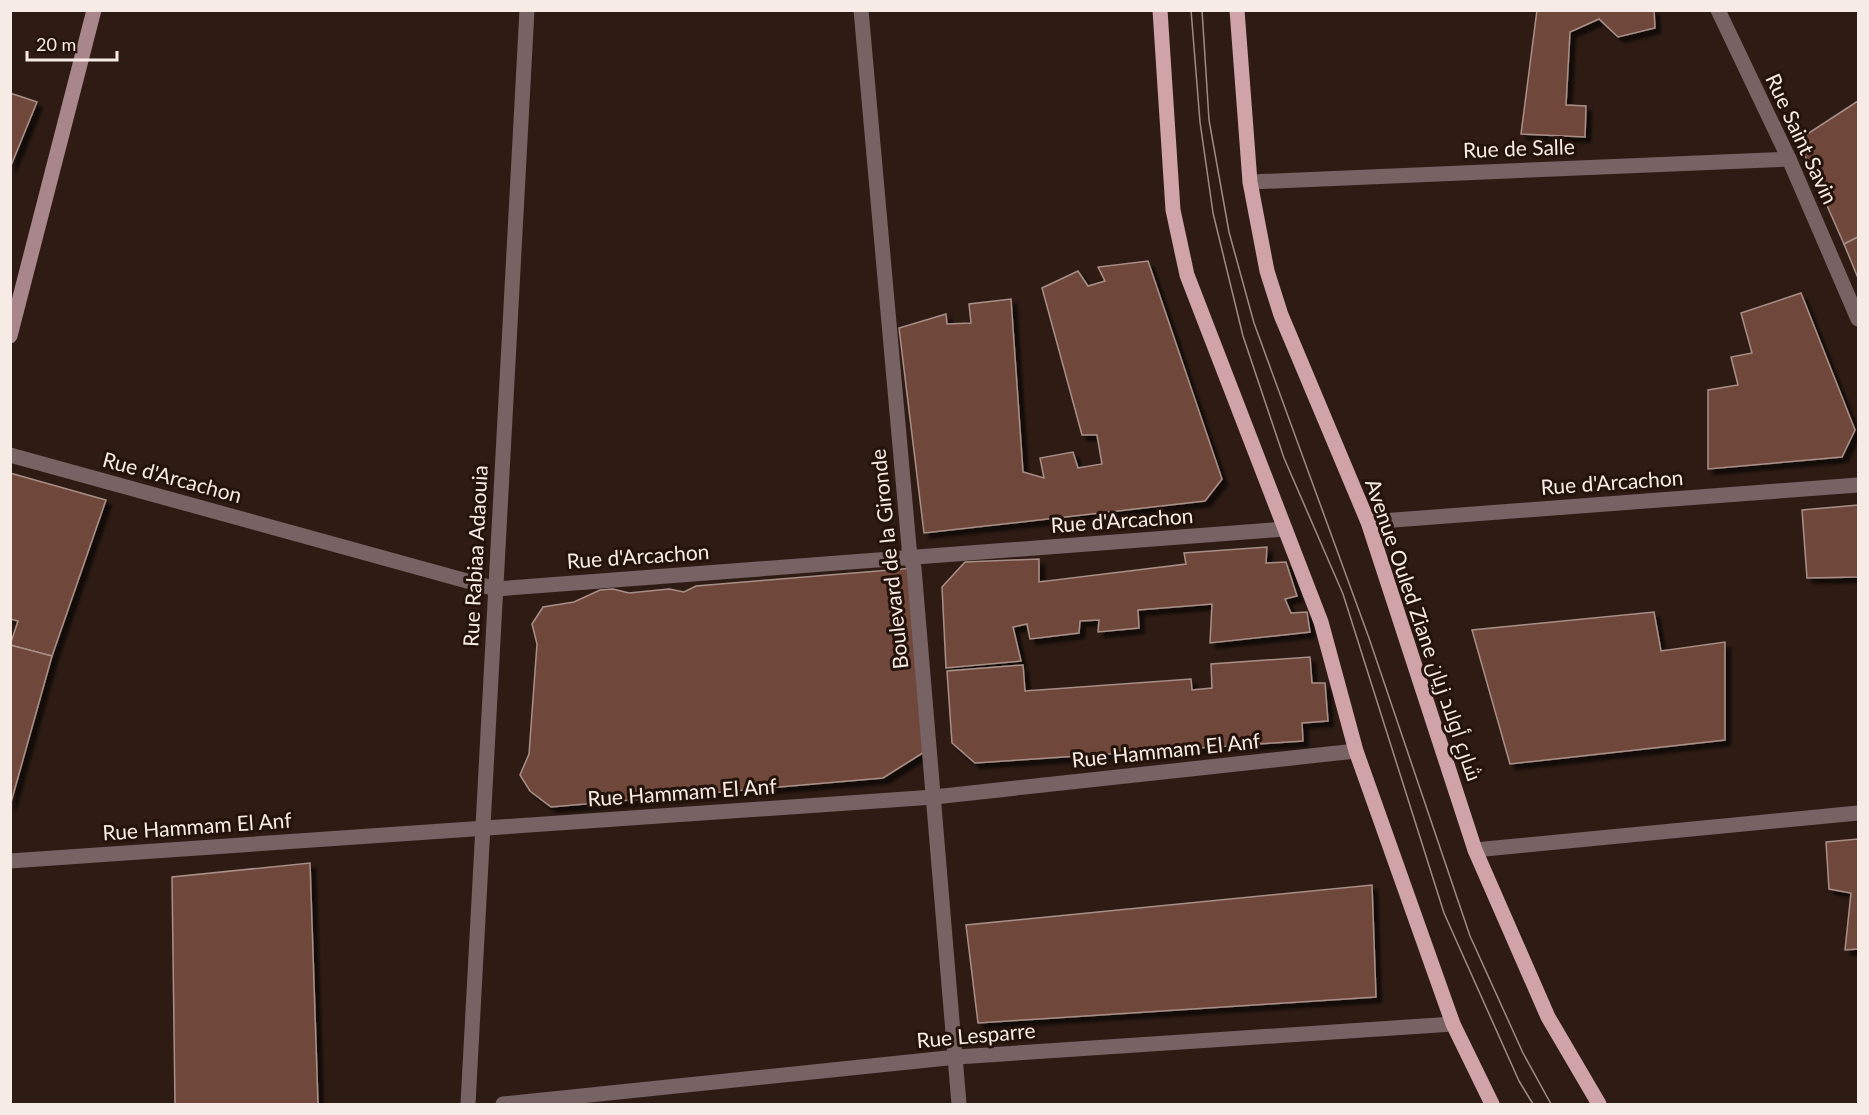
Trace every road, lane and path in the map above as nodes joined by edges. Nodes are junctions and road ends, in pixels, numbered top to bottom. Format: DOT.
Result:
graph roads {
  1 [pos="94,10"];
  2 [pos="527,10"];
  3 [pos="861,10"];
  4 [pos="1160,10"];
  5 [pos="1237,10"];
  6 [pos="1718,10"];
  7 [pos="1789,159"];
  8 [pos="1250,182"];
  9 [pos="1858,319"];
  10 [pos="10,336"];
  11 [pos="10,455"];
  12 [pos="1858,485"];
  13 [pos="1368,522"];
  14 [pos="1285,529"];
  15 [pos="910,558"];
  16 [pos="496,589"];
  17 [pos="1356,751"];
  18 [pos="934,797"];
  19 [pos="1858,813"];
  20 [pos="483,827"];
  21 [pos="1475,850"];
  22 [pos="10,861"];
  23 [pos="1453,1024"];
  24 [pos="957,1057"];
  25 [pos="468,1104"];
  26 [pos="503,1104"];
  27 [pos="960,1104"];
  28 [pos="1492,1104"];
  29 [pos="1599,1104"];
  1 -- 10 [label="street"];
  2 -- 16 [label="street, Rue Rabiaa Adaouia"];
  3 -- 15 [label="street, Boulevard de la Gironde"];
  4 -- 14 [label="main road"];
  5 -- 8 [label="main road, Avenue Ouled Ziane شارع أولاد زيان"];
  6 -- 7 [label="street, Rue Saint Savin"];
  7 -- 8 [label="street, Rue de Salle"];
  7 -- 9 [label="street, Rue Saint Savin"];
  8 -- 13 [label="main road, Avenue Ouled Ziane شارع أولاد زيان"];
  11 -- 16 [label="street, Rue d'Arcachon"];
  12 -- 13 [label="street, Rue d'Arcachon"];
  13 -- 21 [label="main road, Avenue Ouled Ziane شارع أولاد زيان"];
  14 -- 15 [label="street, Rue d'Arcachon"];
  14 -- 17 [label="main road"];
  15 -- 16 [label="street, Rue d'Arcachon"];
  15 -- 18 [label="street, Boulevard de la Gironde"];
  16 -- 20 [label="street, Rue Rabiaa Adaouia"];
  17 -- 18 [label="street, Rue Hammam El Anf"];
  17 -- 23 [label="main road"];
  18 -- 20 [label="street, Rue Hammam El Anf"];
  18 -- 24 [label="street, Boulevard de la Gironde"];
  19 -- 21 [label="street"];
  20 -- 22 [label="street, Rue Hammam El Anf"];
  20 -- 25 [label="street, Rue Rabiaa Adaouia"];
  21 -- 29 [label="main road, Avenue Ouled Ziane شارع أولاد زيان"];
  23 -- 24 [label="street, Rue Lesparre"];
  23 -- 28 [label="main road"];
  24 -- 26 [label="street, Rue Lesparre"];
  24 -- 27 [label="street, Boulevard de la Gironde"];
}
